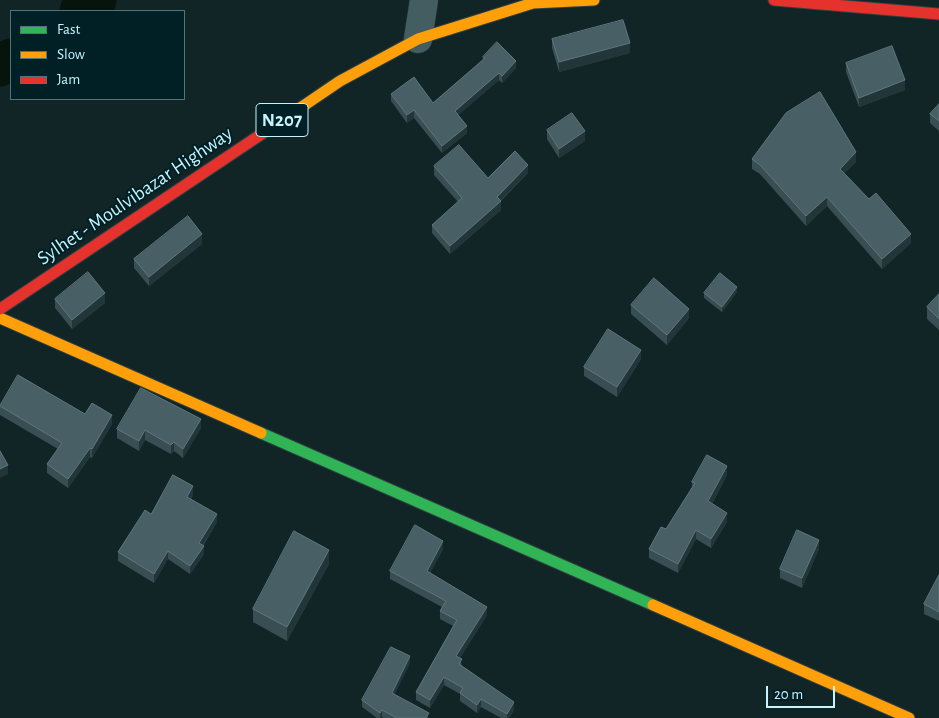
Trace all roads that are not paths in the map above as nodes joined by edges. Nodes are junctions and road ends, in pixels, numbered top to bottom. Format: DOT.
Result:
graph roads {
  1 [pos="424,0"];
  2 [pos="594,0"];
  3 [pos="774,0"];
  4 [pos="939,14"];
  5 [pos="418,39"];
  6 [pos="0,310"];
  7 [pos="0,318"];
  8 [pos="910,718"];
  1 -- 5 [label="street"];
  2 -- 5 [label="main road, Sylhet - Moulvibazar Highway / N207"];
  3 -- 4 [label="main road"];
  5 -- 6 [label="main road, Sylhet - Moulvibazar Highway / N207"];
  7 -- 8 [label="main road"];
}
